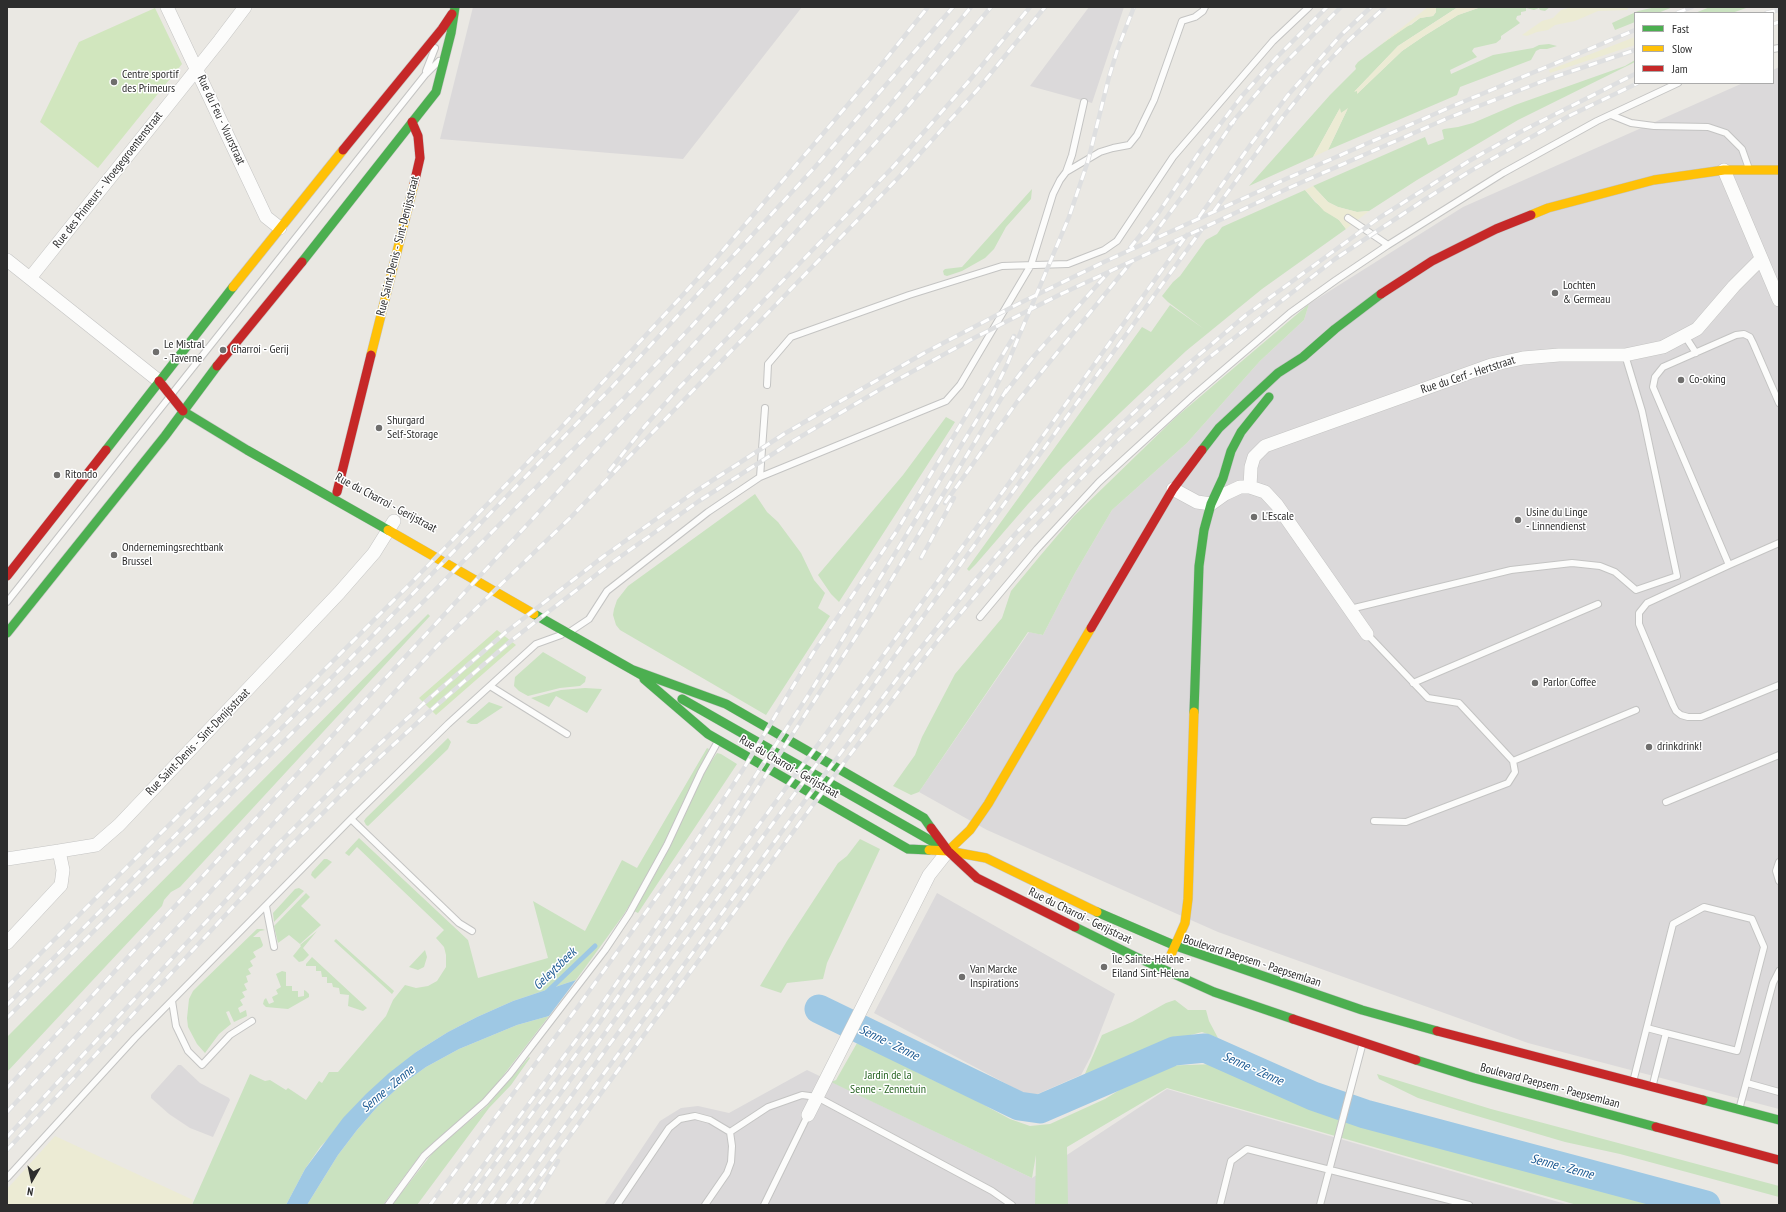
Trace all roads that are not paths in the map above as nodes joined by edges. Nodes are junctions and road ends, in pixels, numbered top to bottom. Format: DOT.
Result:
graph roads {
  1 [pos="167,7"];
  2 [pos="245,7"];
  3 [pos="455,7"];
  4 [pos="1205,7"];
  5 [pos="1310,7"];
  6 [pos="442,29"];
  7 [pos="445,54"];
  8 [pos="197,69"];
  9 [pos="425,75"];
  10 [pos="1676,84"];
  11 [pos="1084,102"];
  12 [pos="1611,114"];
  13 [pos="412,122"];
  14 [pos="1724,170"];
  15 [pos="1750,170"];
  16 [pos="1779,170"];
  17 [pos="1066,172"];
  18 [pos="1348,218"];
  19 [pos="280,228"];
  20 [pos="1388,245"];
  21 [pos="1761,259"];
  22 [pos="7,260"];
  23 [pos="1031,265"];
  24 [pos="30,278"];
  25 [pos="1779,300"];
  26 [pos="1685,336"];
  27 [pos="1696,353"];
  28 [pos="1625,355"];
  29 [pos="1303,357"];
  30 [pos="1287,379"];
  31 [pos="159,381"];
  32 [pos="767,385"];
  33 [pos="1278,389"];
  34 [pos="170,395"];
  35 [pos="1779,404"];
  36 [pos="765,408"];
  37 [pos="183,411"];
  38 [pos="220,423"];
  39 [pos="275,455"];
  40 [pos="760,477"];
  41 [pos="1250,487"];
  42 [pos="1173,489"];
  43 [pos="337,492"];
  44 [pos="1211,504"];
  45 [pos="363,505"];
  46 [pos="391,526"];
  47 [pos="1779,543"];
  48 [pos="1729,565"];
  49 [pos="7,576"];
  50 [pos="7,602"];
  51 [pos="1598,604"];
  52 [pos="1350,610"];
  53 [pos="550,612"];
  54 [pos="980,617"];
  55 [pos="7,632"];
  56 [pos="569,633"];
  57 [pos="1367,634"];
  58 [pos="633,670"];
  59 [pos="1413,683"];
  60 [pos="1779,685"];
  61 [pos="490,686"];
  62 [pos="1636,710"];
  63 [pos="568,734"];
  64 [pos="719,740"];
  65 [pos="1779,755"];
  66 [pos="1513,761"];
  67 [pos="1666,802"];
  68 [pos="351,819"];
  69 [pos="1374,822"];
  70 [pos="59,851"];
  71 [pos="948,851"];
  72 [pos="7,859"];
  73 [pos="1779,862"];
  74 [pos="1779,881"];
  75 [pos="266,906"];
  76 [pos="472,931"];
  77 [pos="7,943"];
  78 [pos="1176,946"];
  79 [pos="274,947"];
  80 [pos="1165,969"];
  81 [pos="1779,971"];
  82 [pos="172,1001"];
  83 [pos="252,1021"];
  84 [pos="1647,1028"];
  85 [pos="1666,1033"];
  86 [pos="1363,1043"];
  87 [pos="1633,1082"];
  88 [pos="1746,1083"];
  89 [pos="1652,1087"];
  90 [pos="1779,1092"];
  91 [pos="817,1097"];
  92 [pos="1739,1110"];
  93 [pos="808,1115"];
  94 [pos="1779,1120"];
  95 [pos="730,1132"];
  96 [pos="1779,1160"];
  97 [pos="1329,1170"];
  98 [pos="7,1178"];
  99 [pos="388,1205"];
  100 [pos="617,1205"];
  101 [pos="705,1205"];
  102 [pos="764,1205"];
  103 [pos="1012,1205"];
  104 [pos="1220,1205"];
  105 [pos="1320,1205"];
  106 [pos="1469,1205"];
  1 -- 8 [label="street, Rue du Feu - Vuurstraat"];
  2 -- 8 [label="street, Rue des Primeurs - Vroegegroentenstraat"];
  3 -- 6 [label="main road"];
  3 -- 7 [label="main road"];
  4 -- 17 [label="lane"];
  5 -- 23 [label="lane"];
  6 -- 9 [label="lane"];
  6 -- 19 [label="main road"];
  7 -- 9 [label="lane"];
  7 -- 13 [label="main road"];
  8 -- 19 [label="street, Rue du Feu - Vuurstraat"];
  8 -- 24 [label="street, Rue des Primeurs - Vroegegroentenstraat"];
  9 -- 34 [label="lane"];
  10 -- 12 [label="lane"];
  11 -- 17 [label="lane"];
  12 -- 15 [label="lane"];
  12 -- 20 [label="lane"];
  13 -- 37 [label="main road"];
  13 -- 43 [label="main road, Rue Saint-Denis - Sint-Denijsstraat"];
  14 -- 15 [label="main road"];
  14 -- 21 [label="street"];
  14 -- 29 [label="main road"];
  15 -- 16 [label="main road"];
  17 -- 23 [label="lane"];
  18 -- 20 [label="lane"];
  19 -- 31 [label="main road"];
  20 -- 54 [label="lane"];
  21 -- 25 [label="street"];
  21 -- 26 [label="street, Rue du Cerf - Hertstraat"];
  22 -- 24 [label="street"];
  23 -- 32 [label="lane"];
  23 -- 40 [label="lane"];
  24 -- 31 [label="street"];
  26 -- 27 [label="lane"];
  26 -- 28 [label="street, Rue du Cerf - Hertstraat"];
  27 -- 35 [label="lane"];
  27 -- 48 [label="lane"];
  28 -- 41 [label="street, Rue du Cerf - Hertstraat"];
  28 -- 52 [label="lane"];
  29 -- 30 [label="main road"];
  29 -- 42 [label="main road"];
  31 -- 34 [label="main road, Rue du Charroi - Gerijstraat"];
  31 -- 49 [label="main road"];
  33 -- 44 [label="main road"];
  34 -- 37 [label="main road, Rue du Charroi - Gerijstraat"];
  34 -- 50 [label="lane"];
  36 -- 40 [label="lane"];
  37 -- 38 [label="main road"];
  37 -- 46 [label="main road, Rue du Charroi - Gerijstraat"];
  37 -- 55 [label="main road"];
  39 -- 43 [label="main road, Rue du Charroi - Gerijstraat"];
  40 -- 56 [label="lane"];
  41 -- 44 [label="street"];
  41 -- 52 [label="street"];
  42 -- 44 [label="street"];
  42 -- 71 [label="main road"];
  43 -- 45 [label="main road, Rue du Charroi - Gerijstraat"];
  44 -- 78 [label="main road"];
  46 -- 56 [label="main road, Rue du Charroi - Gerijstraat"];
  46 -- 70 [label="street, Rue Saint-Denis - Sint-Denijsstraat"];
  47 -- 48 [label="lane"];
  48 -- 60 [label="lane"];
  51 -- 59 [label="lane"];
  52 -- 57 [label="street"];
  53 -- 56 [label="main road, Rue du Charroi - Gerijstraat"];
  56 -- 58 [label="main road, Rue du Charroi - Gerijstraat"];
  56 -- 61 [label="lane"];
  57 -- 59 [label="lane"];
  58 -- 64 [label="main road, Rue du Charroi - Gerijstraat"];
  58 -- 71 [label="main road, Rue du Charroi - Gerijstraat"];
  58 -- 71 [label="main road, Rue du Charroi - Gerijstraat"];
  59 -- 66 [label="lane"];
  61 -- 63 [label="lane"];
  61 -- 68 [label="lane"];
  62 -- 66 [label="lane"];
  64 -- 71 [label="main road, Rue du Charroi - Gerijstraat"];
  64 -- 99 [label="lane"];
  65 -- 67 [label="lane"];
  66 -- 69 [label="lane"];
  68 -- 75 [label="lane"];
  68 -- 76 [label="lane"];
  70 -- 72 [label="street, Rue Saint-Denis - Sint-Denijsstraat"];
  70 -- 77 [label="street"];
  71 -- 78 [label="main road, Rue du Charroi - Gerijstraat"];
  71 -- 80 [label="main road, Rue du Charroi - Gerijstraat"];
  71 -- 91 [label="street"];
  73 -- 74 [label="lane"];
  75 -- 79 [label="lane"];
  75 -- 82 [label="lane"];
  78 -- 80 [label="main road, Boulevard Paepsem - Paepsemlaan"];
  78 -- 87 [label="main road, Boulevard Paepsem - Paepsemlaan"];
  80 -- 86 [label="main road, Boulevard Paepsem - Paepsemlaan"];
  81 -- 88 [label="lane"];
  82 -- 83 [label="lane"];
  82 -- 98 [label="lane"];
  84 -- 85 [label="lane"];
  84 -- 85 [label="lane"];
  84 -- 87 [label="lane"];
  85 -- 89 [label="lane"];
  86 -- 96 [label="main road, Boulevard Paepsem - Paepsemlaan"];
  86 -- 97 [label="lane"];
  87 -- 89 [label="main road, Boulevard Paepsem - Paepsemlaan"];
  88 -- 90 [label="lane"];
  88 -- 92 [label="lane"];
  89 -- 92 [label="main road, Boulevard Paepsem - Paepsemlaan"];
  91 -- 93 [label="street"];
  91 -- 95 [label="lane"];
  91 -- 103 [label="lane"];
  92 -- 94 [label="main road, Boulevard Paepsem - Paepsemlaan"];
  93 -- 102 [label="lane"];
  95 -- 100 [label="lane"];
  95 -- 101 [label="lane"];
  97 -- 104 [label="lane"];
  97 -- 105 [label="lane"];
  97 -- 106 [label="lane"];
}
